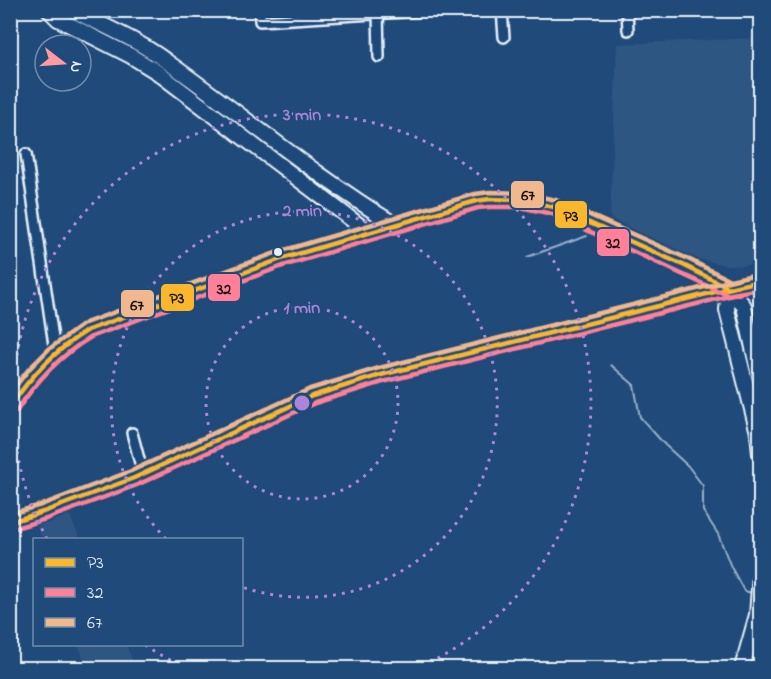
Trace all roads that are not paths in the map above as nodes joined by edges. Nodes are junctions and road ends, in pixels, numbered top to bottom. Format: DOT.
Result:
graph roads {
  1 [pos="49,10"];
  2 [pos="74,10"];
  3 [pos="260,10"];
  4 [pos="438,10"];
  5 [pos="502,10"];
  6 [pos="627,10"];
  7 [pos="378,12"];
  8 [pos="628,30"];
  9 [pos="504,37"];
  10 [pos="378,57"];
  11 [pos="26,154"];
  12 [pos="394,224"];
  13 [pos="368,232"];
  14 [pos="760,281"];
  15 [pos="729,288"];
  16 [pos="55,352"];
  17 [pos="760,380"];
  18 [pos="10,408"];
  19 [pos="132,433"];
  20 [pos="759,433"];
  21 [pos="760,454"];
  22 [pos="143,474"];
  23 [pos="10,522"];
  24 [pos="760,574"];
  25 [pos="760,660"];
  26 [pos="742,669"];
  27 [pos="758,669"];
  1 -- 13 [label="street"];
  2 -- 12 [label="street"];
  3 -- 7 [label="street"];
  4 -- 7 [label="street"];
  5 -- 9 [label="street"];
  6 -- 8 [label="street"];
  7 -- 10 [label="street"];
  11 -- 16 [label="street"];
  12 -- 13 [label="main road"];
  12 -- 15 [label="main road"];
  13 -- 16 [label="main road"];
  14 -- 15 [label="main road"];
  15 -- 17 [label="street"];
  15 -- 20 [label="street"];
  15 -- 22 [label="street"];
  16 -- 18 [label="main road"];
  19 -- 22 [label="street"];
  20 -- 21 [label="street"];
  22 -- 23 [label="street"];
  24 -- 26 [label="street"];
  25 -- 27 [label="street"];
}
